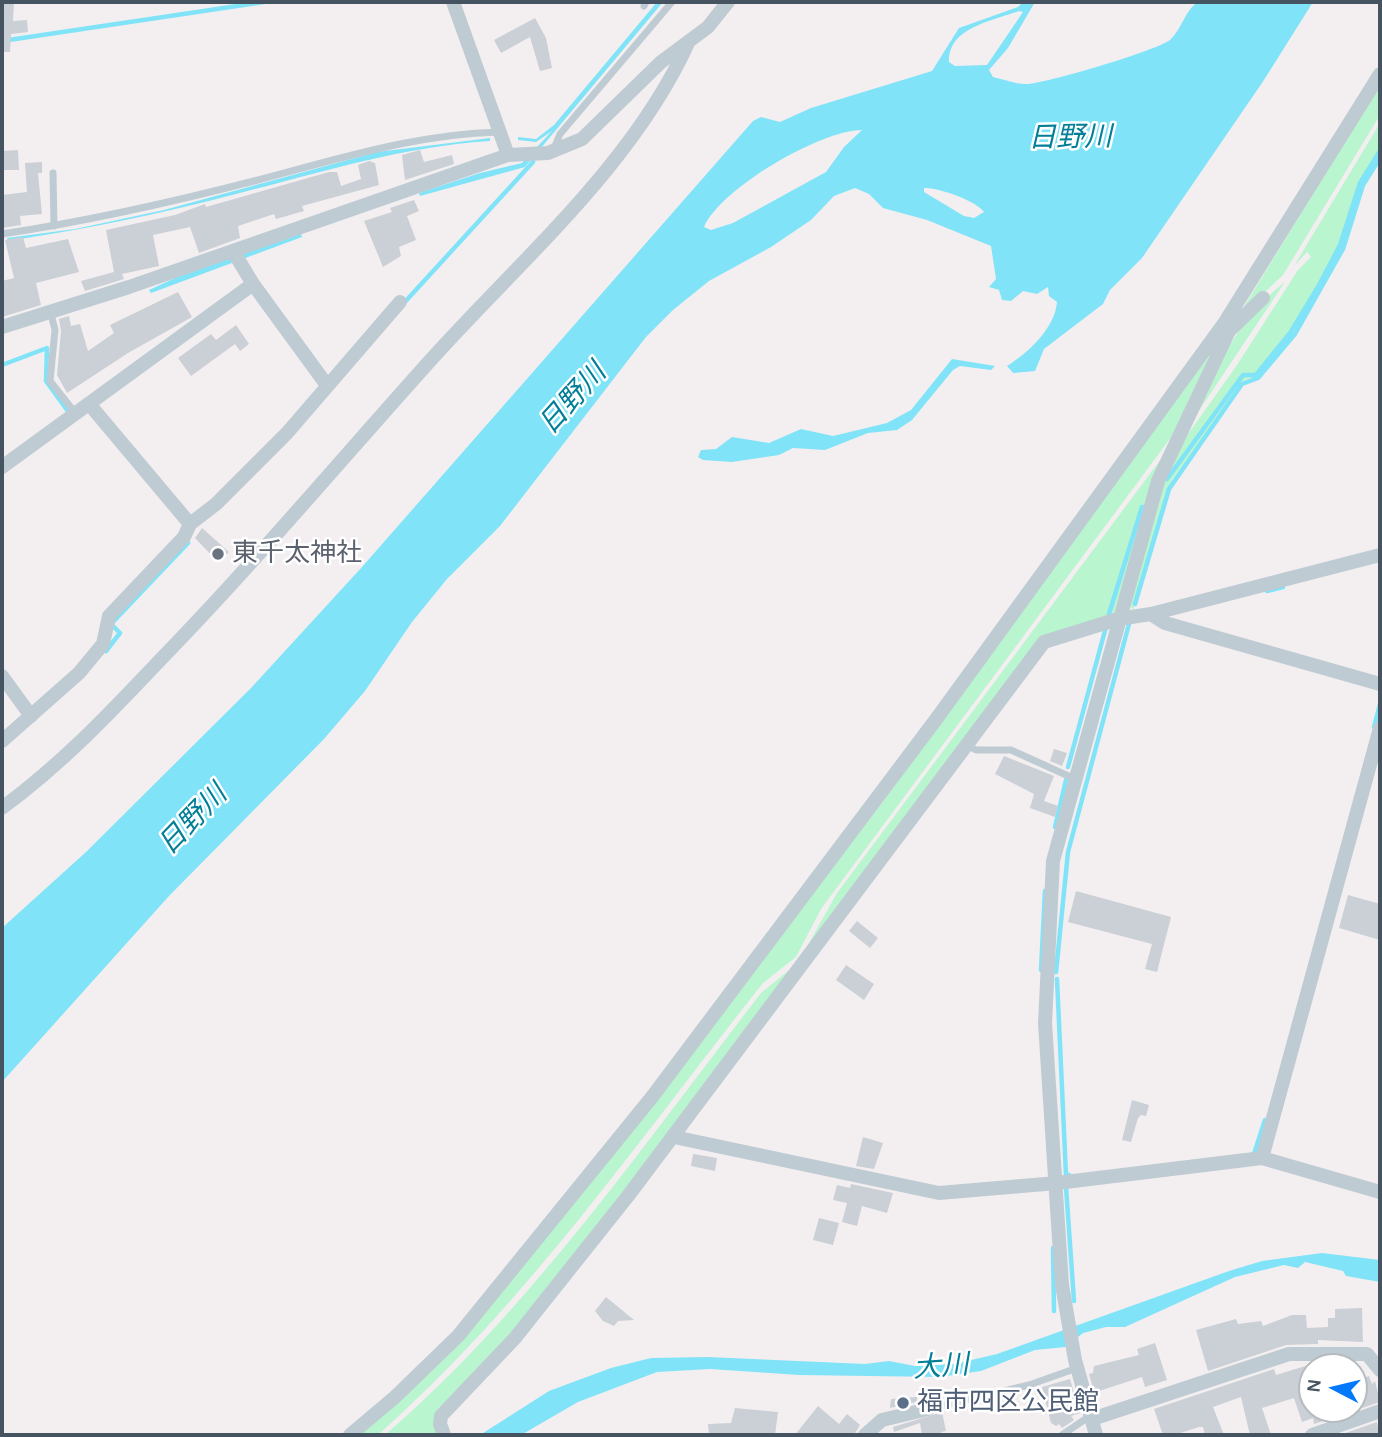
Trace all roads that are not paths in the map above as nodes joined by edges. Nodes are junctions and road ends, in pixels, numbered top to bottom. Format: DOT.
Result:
graph roads {
  1 [pos="453,2"];
  2 [pos="672,2"];
  3 [pos="728,2"];
  4 [pos="690,41"];
  5 [pos="1380,74"];
  6 [pos="500,132"];
  7 [pos="540,153"];
  8 [pos="508,155"];
  9 [pos="53,173"];
  10 [pos="54,226"];
  11 [pos="2,234"];
  12 [pos="236,256"];
  13 [pos="253,284"];
  14 [pos="1263,298"];
  15 [pos="400,302"];
  16 [pos="52,321"];
  17 [pos="2,327"];
  18 [pos="1227,327"];
  19 [pos="326,384"];
  20 [pos="90,405"];
  21 [pos="76,414"];
  22 [pos="2,467"];
  23 [pos="190,524"];
  24 [pos="1380,555"];
  25 [pos="1151,614"];
  26 [pos="1118,619"];
  27 [pos="2,677"];
  28 [pos="1380,684"];
  29 [pos="31,716"];
  30 [pos="1380,728"];
  31 [pos="2,741"];
  32 [pos="969,746"];
  33 [pos="1075,779"];
  34 [pos="2,808"];
  35 [pos="674,1137"];
  36 [pos="1262,1158"];
  37 [pos="1057,1184"];
  38 [pos="1380,1192"];
  39 [pos="1076,1364"];
  40 [pos="1380,1370"];
  41 [pos="928,1409"];
  42 [pos="1380,1411"];
  43 [pos="1092,1418"];
  44 [pos="350,1435"];
  45 [pos="444,1435"];
  46 [pos="865,1435"];
  47 [pos="1062,1435"];
  48 [pos="1096,1435"];
  49 [pos="1312,1435"];
  1 -- 6 [label="street"];
  2 -- 7 [label="lane"];
  3 -- 4 [label="street"];
  4 -- 7 [label="street"];
  4 -- 34 [label="street"];
  5 -- 18 [label="street"];
  6 -- 8 [label="street"];
  6 -- 10 [label="lane"];
  7 -- 8 [label="street"];
  8 -- 12 [label="street"];
  9 -- 10 [label="lane"];
  10 -- 11 [label="lane"];
  12 -- 13 [label="street"];
  12 -- 16 [label="street"];
  13 -- 19 [label="street"];
  13 -- 20 [label="street"];
  14 -- 18 [label="street"];
  15 -- 19 [label="street"];
  16 -- 17 [label="street"];
  16 -- 21 [label="lane"];
  18 -- 26 [label="street"];
  18 -- 44 [label="street"];
  19 -- 23 [label="street"];
  20 -- 21 [label="street"];
  20 -- 23 [label="street"];
  21 -- 22 [label="street"];
  23 -- 29 [label="street"];
  24 -- 25 [label="street"];
  25 -- 26 [label="street"];
  25 -- 28 [label="street"];
  26 -- 32 [label="street"];
  26 -- 33 [label="street"];
  27 -- 29 [label="street"];
  29 -- 31 [label="street"];
  30 -- 36 [label="street"];
  32 -- 33 [label="lane"];
  32 -- 35 [label="street"];
  33 -- 37 [label="street"];
  35 -- 37 [label="street"];
  35 -- 45 [label="street"];
  36 -- 37 [label="street"];
  36 -- 38 [label="street"];
  37 -- 39 [label="street"];
  39 -- 41 [label="lane"];
  39 -- 43 [label="street"];
  40 -- 43 [label="street"];
  41 -- 46 [label="street"];
  42 -- 49 [label="street"];
  43 -- 47 [label="lane"];
  43 -- 48 [label="street"];
}
